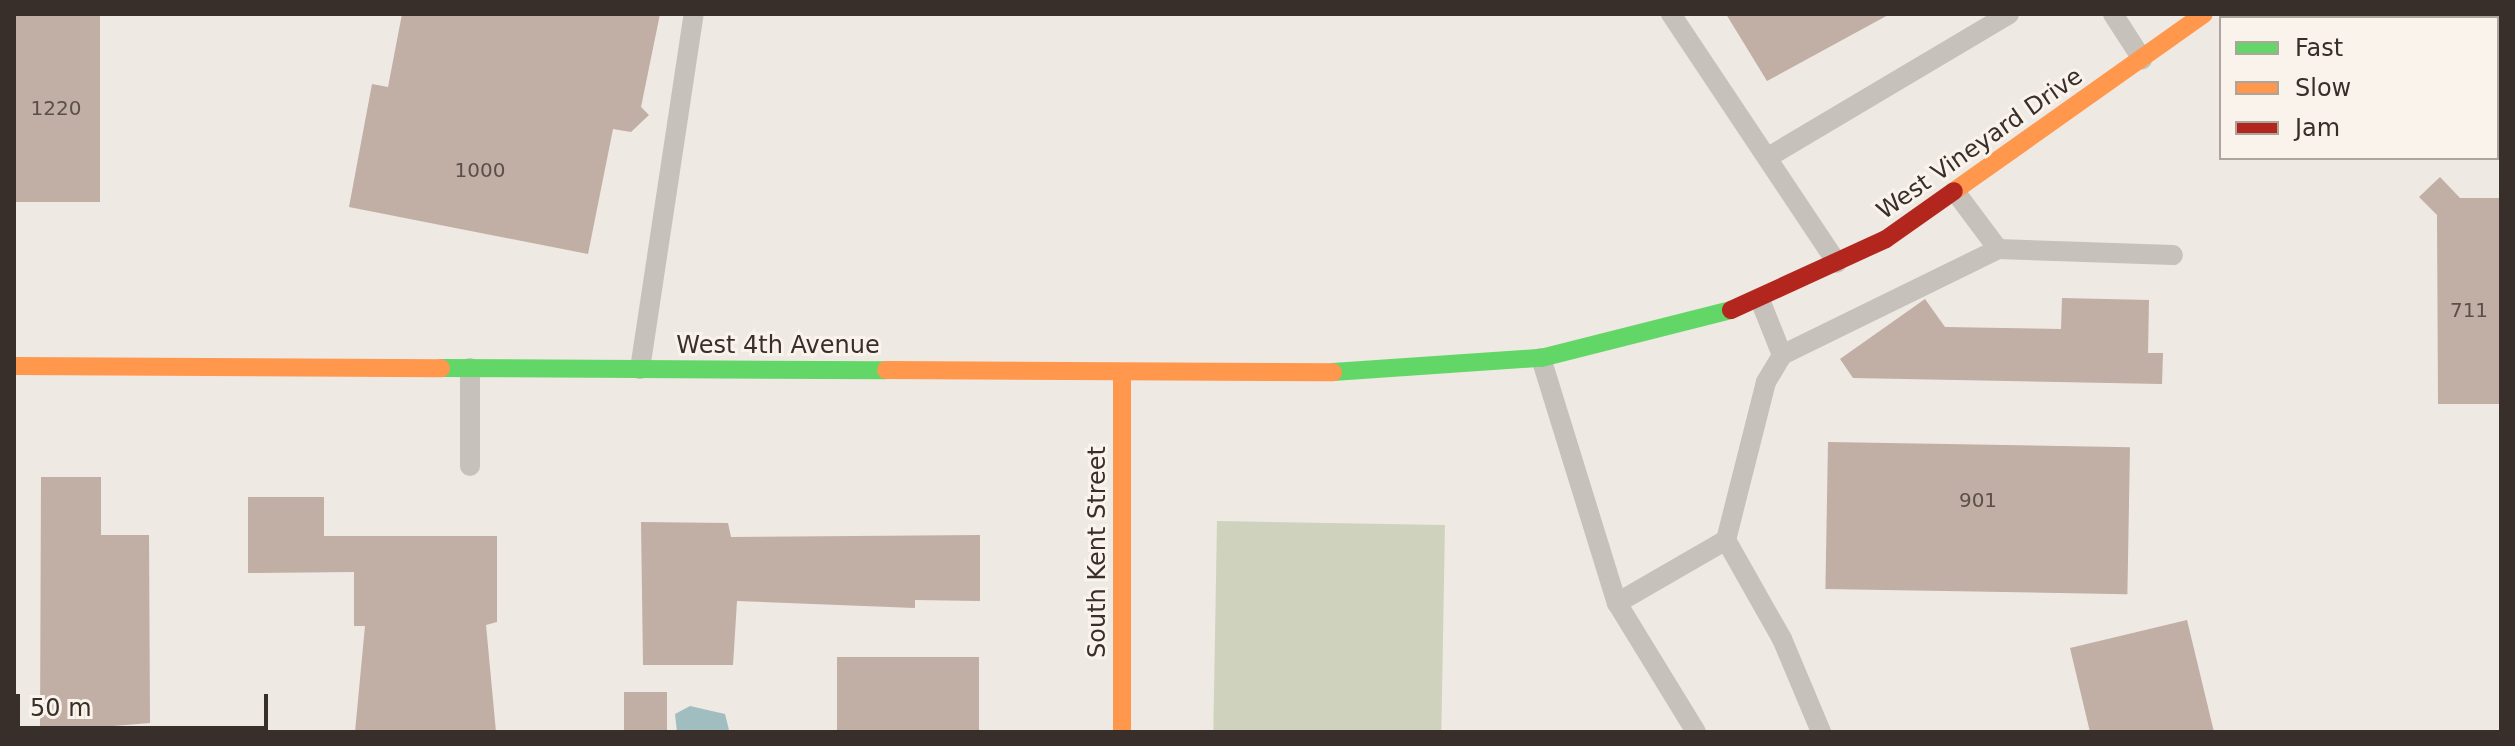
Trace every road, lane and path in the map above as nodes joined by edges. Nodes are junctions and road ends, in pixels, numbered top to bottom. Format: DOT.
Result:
graph roads {
  1 [pos="694,14"];
  2 [pos="1671,14"];
  3 [pos="2009,14"];
  4 [pos="2113,14"];
  5 [pos="2204,14"];
  6 [pos="1983,21"];
  7 [pos="2142,59"];
  8 [pos="1770,156"];
  9 [pos="1957,194"];
  10 [pos="1998,249"];
  11 [pos="2173,255"];
  12 [pos="1837,263"];
  13 [pos="1760,300"];
  14 [pos="1782,355"];
  15 [pos="1541,358"];
  16 [pos="14,366"];
  17 [pos="470,368"];
  18 [pos="640,369"];
  19 [pos="1122,372"];
  20 [pos="470,466"];
  21 [pos="1726,540"];
  22 [pos="1617,603"];
  23 [pos="1122,732"];
  24 [pos="1696,732"];
  25 [pos="1821,732"];
  1 -- 18 [label="lane"];
  2 -- 8 [label="lane"];
  3 -- 6 [label="lane"];
  4 -- 7 [label="lane"];
  5 -- 7 [label="main road, West Vineyard Drive"];
  6 -- 8 [label="lane"];
  7 -- 9 [label="main road, West Vineyard Drive"];
  8 -- 12 [label="lane"];
  9 -- 10 [label="lane"];
  9 -- 12 [label="main road, West Vineyard Drive"];
  10 -- 11 [label="lane"];
  10 -- 14 [label="lane"];
  12 -- 13 [label="main road, West Vineyard Drive"];
  13 -- 14 [label="lane"];
  13 -- 15 [label="main road, West Vineyard Drive"];
  14 -- 21 [label="lane"];
  15 -- 19 [label="main road, West 4th Avenue"];
  15 -- 22 [label="lane"];
  16 -- 17 [label="main road, West 4th Avenue"];
  17 -- 18 [label="main road, West 4th Avenue"];
  17 -- 20 [label="lane"];
  18 -- 19 [label="main road, West 4th Avenue"];
  19 -- 23 [label="main road, South Kent Street"];
  21 -- 22 [label="lane"];
  21 -- 25 [label="lane"];
  22 -- 24 [label="lane"];
}
